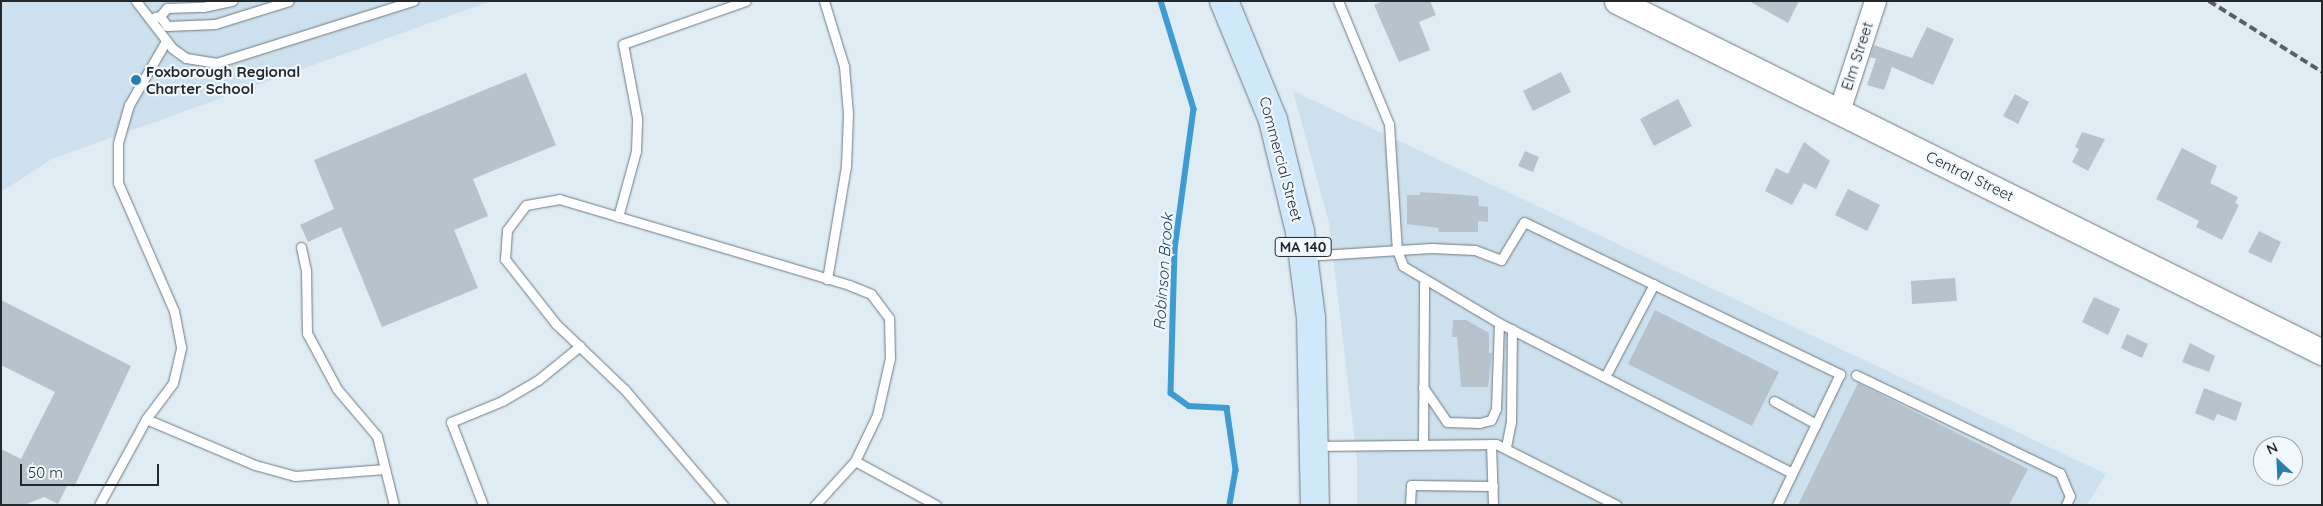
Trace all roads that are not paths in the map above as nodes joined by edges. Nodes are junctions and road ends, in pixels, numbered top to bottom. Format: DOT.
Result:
graph roads {
  1 [pos="136,1"];
  2 [pos="232,1"];
  3 [pos="289,1"];
  4 [pos="413,1"];
  5 [pos="746,1"];
  6 [pos="824,1"];
  7 [pos="1224,1"];
  8 [pos="1338,1"];
  9 [pos="1617,1"];
  10 [pos="1875,1"];
  11 [pos="160,16"];
  12 [pos="147,17"];
  13 [pos="166,41"];
  14 [pos="1839,111"];
  15 [pos="618,216"];
  16 [pos="301,247"];
  17 [pos="1397,250"];
  18 [pos="1304,256"];
  19 [pos="827,279"];
  20 [pos="1424,281"];
  21 [pos="1654,284"];
  22 [pos="1499,322"];
  23 [pos="1512,329"];
  24 [pos="580,346"];
  25 [pos="2322,352"];
  26 [pos="1856,375"];
  27 [pos="1605,377"];
  28 [pos="1423,386"];
  29 [pos="1774,401"];
  30 [pos="146,419"];
  31 [pos="1816,424"];
  32 [pos="1423,444"];
  33 [pos="1492,444"];
  34 [pos="1314,446"];
  35 [pos="1506,447"];
  36 [pos="855,461"];
  37 [pos="385,469"];
  38 [pos="1792,473"];
  39 [pos="1493,486"];
  40 [pos="99,505"];
  41 [pos="394,505"];
  42 [pos="483,505"];
  43 [pos="722,505"];
  44 [pos="815,505"];
  45 [pos="936,505"];
  46 [pos="1315,505"];
  47 [pos="1410,505"];
  48 [pos="1493,505"];
  49 [pos="1616,505"];
  50 [pos="1777,505"];
  51 [pos="2066,505"];
  1 -- 12 [label="lane"];
  2 -- 11 [label="lane"];
  3 -- 11 [label="lane"];
  4 -- 13 [label="lane"];
  5 -- 15 [label="lane"];
  6 -- 19 [label="lane"];
  7 -- 18 [label="main road, Commercial Street / MA 140"];
  8 -- 17 [label="lane"];
  9 -- 14 [label="main road, Central Street"];
  10 -- 14 [label="street, Elm Street"];
  11 -- 12 [label="lane"];
  12 -- 13 [label="lane"];
  13 -- 30 [label="lane"];
  14 -- 25 [label="main road, Central Street"];
  15 -- 19 [label="lane"];
  15 -- 24 [label="lane"];
  16 -- 37 [label="lane"];
  17 -- 18 [label="lane"];
  17 -- 20 [label="lane"];
  17 -- 21 [label="lane"];
  18 -- 34 [label="main road, Commercial Street / MA 140"];
  19 -- 36 [label="lane"];
  20 -- 22 [label="lane"];
  20 -- 28 [label="lane"];
  21 -- 27 [label="lane"];
  21 -- 31 [label="lane"];
  22 -- 23 [label="lane"];
  22 -- 28 [label="lane"];
  23 -- 27 [label="lane"];
  23 -- 35 [label="lane"];
  24 -- 42 [label="lane"];
  24 -- 43 [label="lane"];
  26 -- 51 [label="lane"];
  27 -- 38 [label="lane"];
  28 -- 32 [label="lane"];
  29 -- 31 [label="lane"];
  30 -- 37 [label="lane"];
  30 -- 40 [label="lane"];
  31 -- 38 [label="lane"];
  32 -- 33 [label="lane"];
  32 -- 34 [label="lane"];
  33 -- 35 [label="lane"];
  33 -- 39 [label="lane"];
  34 -- 46 [label="main road, Commercial Street / MA 140"];
  35 -- 49 [label="lane"];
  36 -- 44 [label="lane"];
  36 -- 45 [label="lane"];
  37 -- 41 [label="lane"];
  38 -- 50 [label="lane"];
  39 -- 47 [label="lane"];
  39 -- 48 [label="lane"];
}
